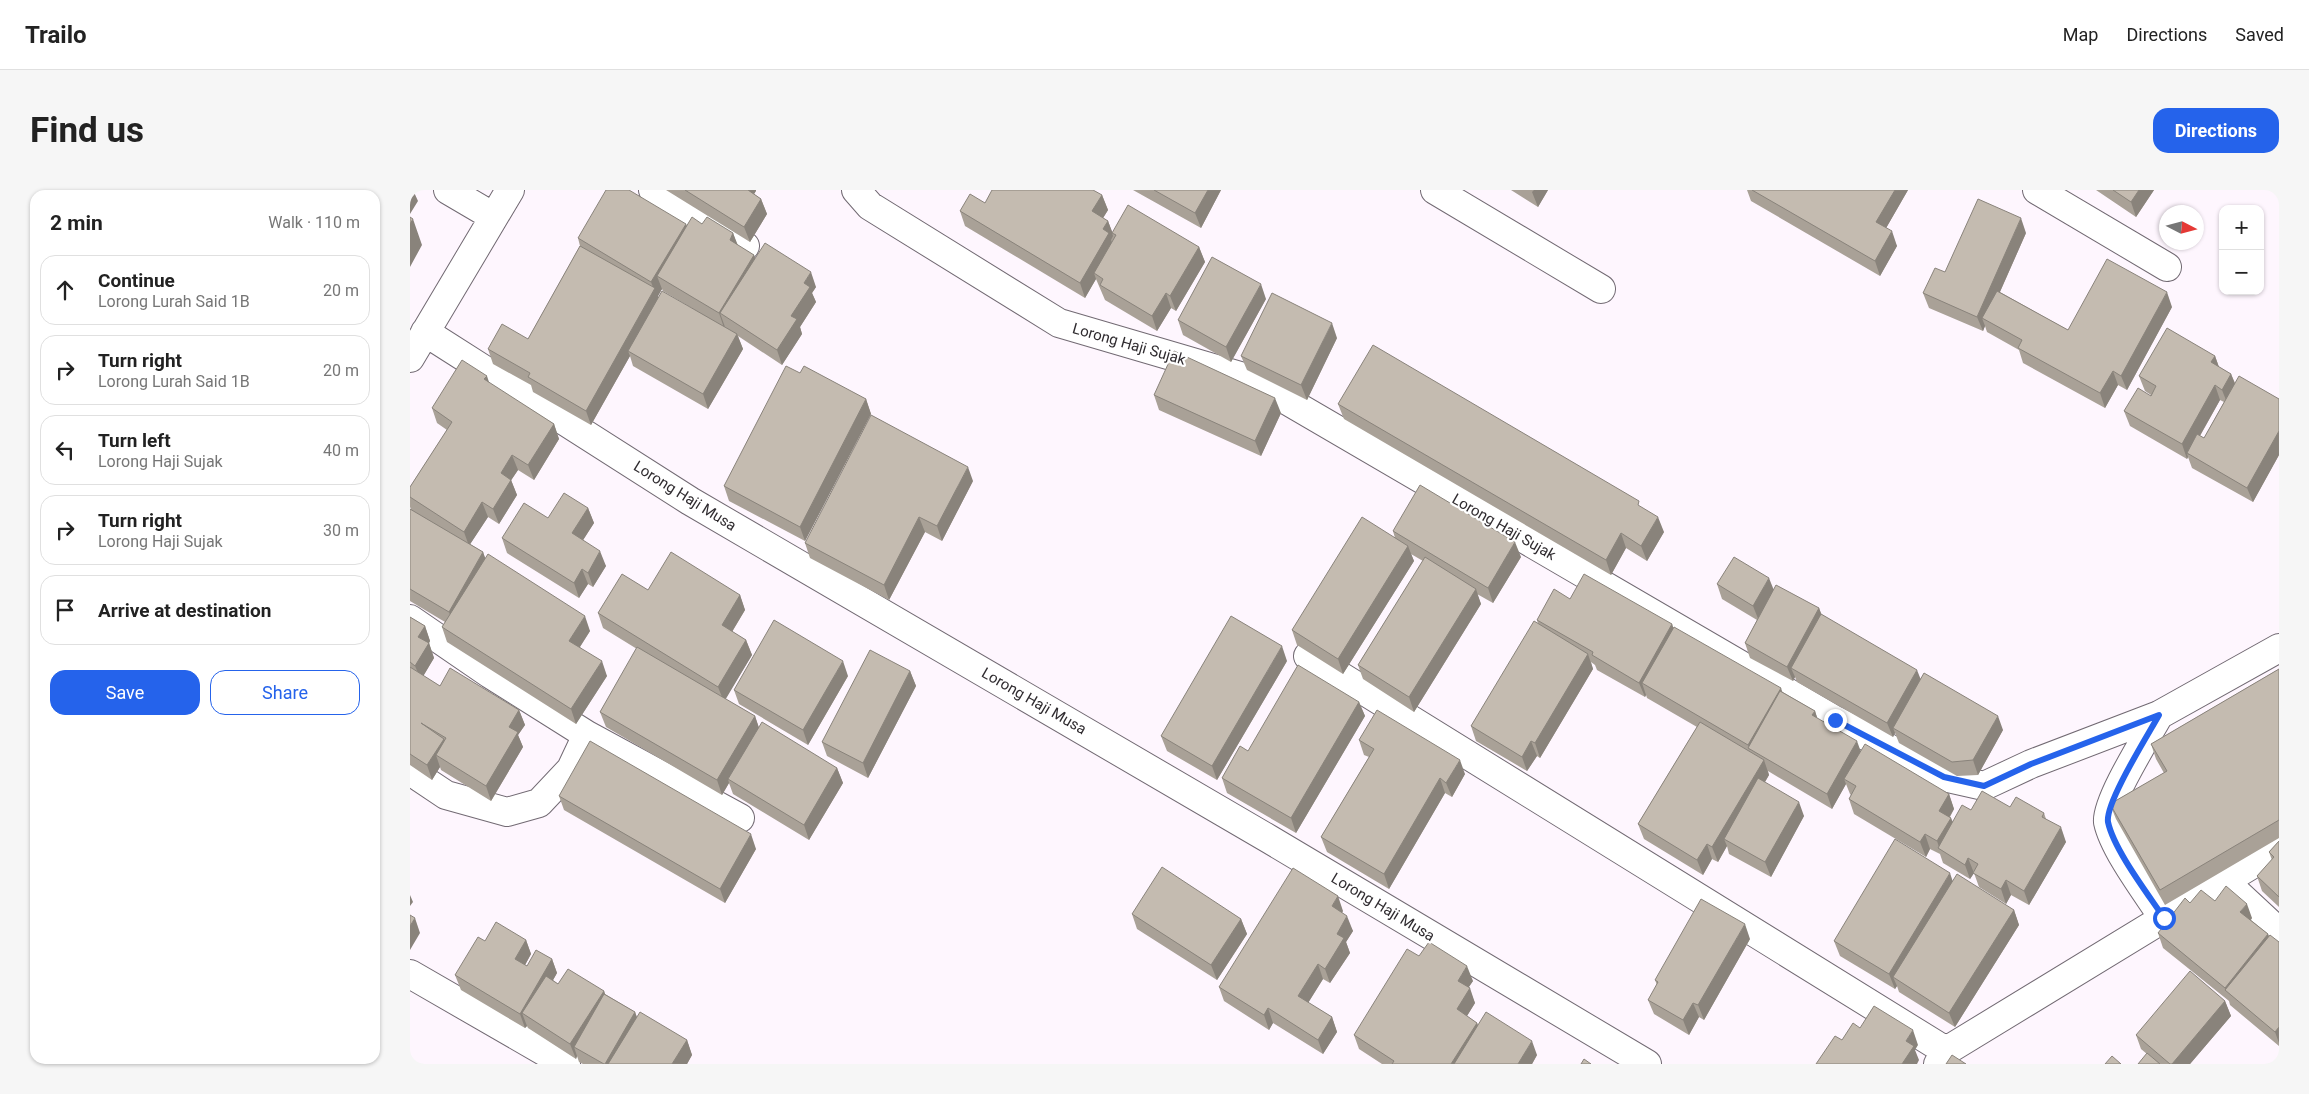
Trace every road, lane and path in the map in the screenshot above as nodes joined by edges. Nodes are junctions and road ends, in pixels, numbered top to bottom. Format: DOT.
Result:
graph roads {
  1 [pos="448,190"];
  2 [pos="510,190"];
  3 [pos="653,190"];
  4 [pos="856,190"];
  5 [pos="1435,190"];
  6 [pos="2037,190"];
  7 [pos="494,217"];
  8 [pos="745,246"];
  9 [pos="2167,267"];
  10 [pos="1601,289"];
  11 [pos="425,332"];
  12 [pos="410,358"];
  13 [pos="410,619"];
  14 [pos="2279,648"];
  15 [pos="1308,656"];
  16 [pos="2159,715"];
  17 [pos="587,735"];
  18 [pos="410,771"];
  19 [pos="740,818"];
  20 [pos="2279,848"];
  21 [pos="2223,880"];
  22 [pos="2164,918"];
  23 [pos="2279,932"];
  24 [pos="410,974"];
  25 [pos="1942,1058"];
  26 [pos="566,1064"];
  27 [pos="1647,1064"];
  1 -- 7 [label="street"];
  2 -- 7 [label="street"];
  3 -- 8 [label="street"];
  4 -- 16 [label="street, Lorong Haji Sujak"];
  5 -- 10 [label="street"];
  6 -- 9 [label="street"];
  7 -- 11 [label="street"];
  11 -- 12 [label="street"];
  11 -- 27 [label="street, Lorong Haji Musa"];
  13 -- 17 [label="street"];
  14 -- 16 [label="street, Lorong Haji Sujak"];
  15 -- 25 [label="street"];
  16 -- 22 [label="street"];
  17 -- 18 [label="street"];
  17 -- 19 [label="street"];
  20 -- 21 [label="street"];
  21 -- 22 [label="street"];
  21 -- 23 [label="street"];
  22 -- 25 [label="street"];
  24 -- 26 [label="street"];
}
